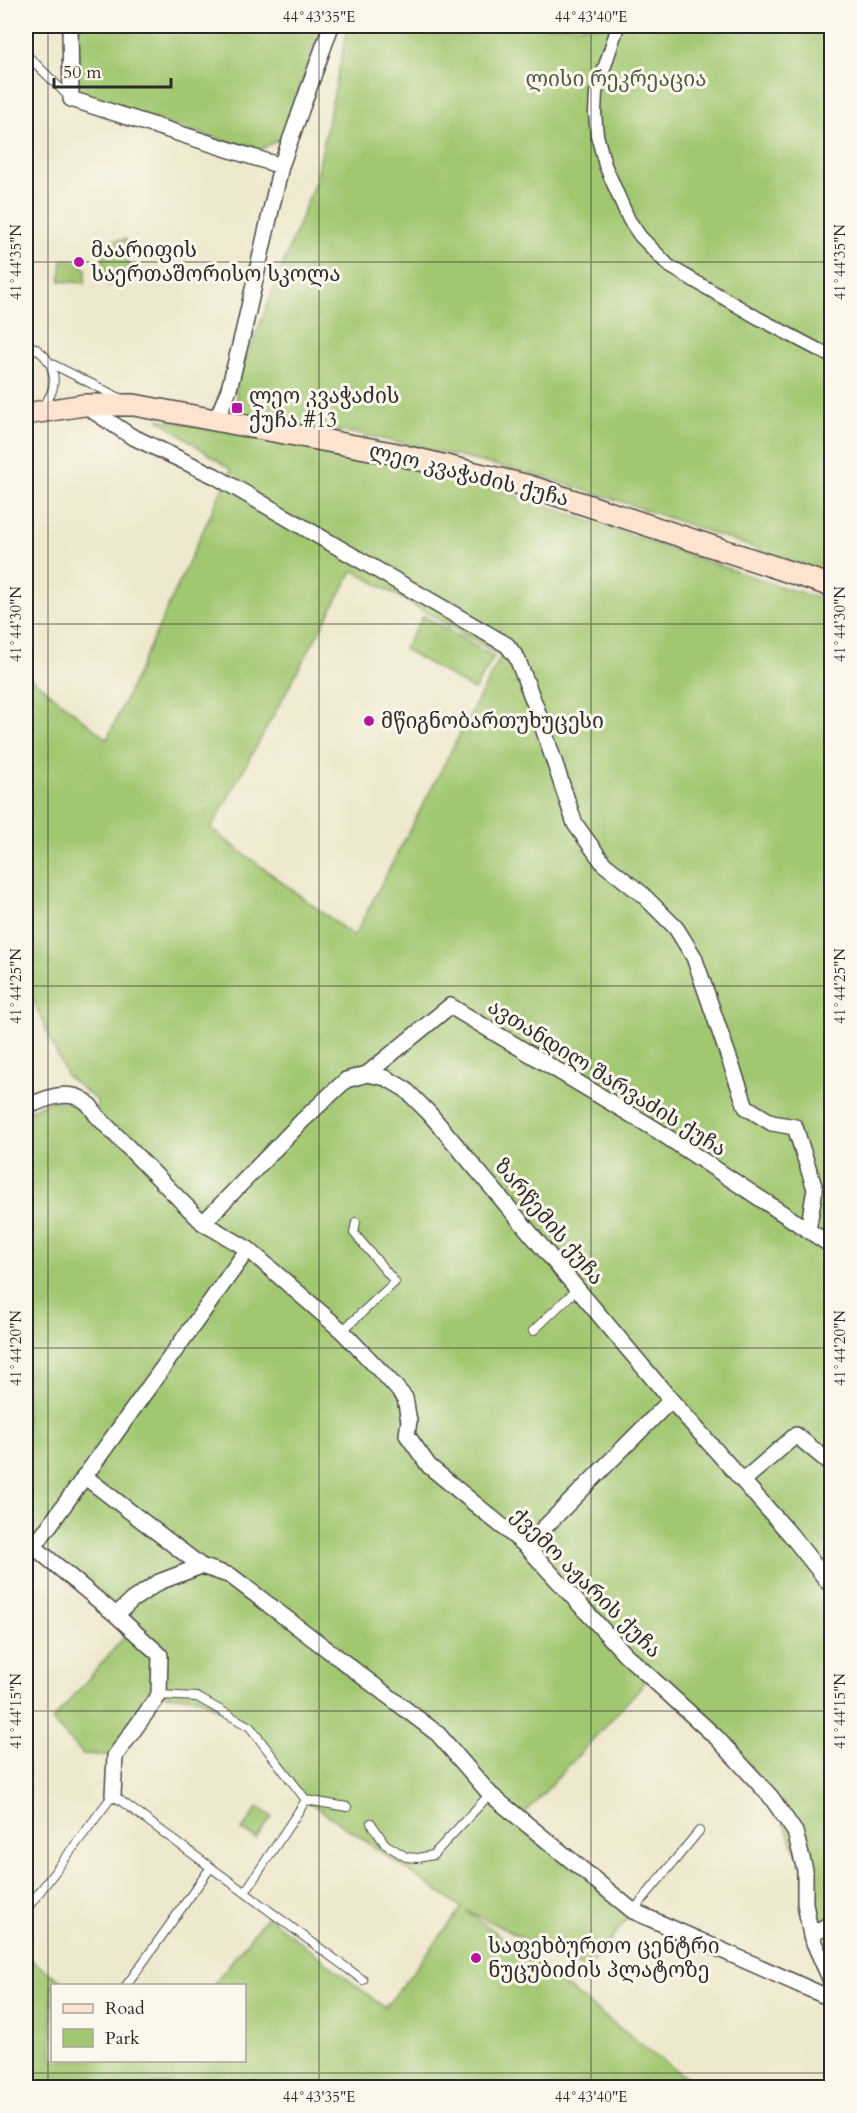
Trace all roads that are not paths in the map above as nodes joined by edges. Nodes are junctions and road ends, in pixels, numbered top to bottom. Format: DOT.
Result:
graph roads {
  1 [pos="70,26"];
  2 [pos="331,26"];
  3 [pos="618,26"];
  4 [pos="26,54"];
  5 [pos="71,99"];
  6 [pos="281,166"];
  7 [pos="26,344"];
  8 [pos="831,357"];
  9 [pos="50,363"];
  10 [pos="84,405"];
  11 [pos="134,405"];
  12 [pos="30,413"];
  13 [pos="216,421"];
  14 [pos="831,586"];
  15 [pos="367,1074"];
  16 [pos="26,1107"];
  17 [pos="356,1222"];
  18 [pos="203,1223"];
  19 [pos="808,1230"];
  20 [pos="831,1246"];
  21 [pos="248,1249"];
  22 [pos="577,1288"];
  23 [pos="342,1331"];
  24 [pos="533,1331"];
  25 [pos="671,1400"];
  26 [pos="831,1465"];
  27 [pos="84,1476"];
  28 [pos="744,1480"];
  29 [pos="526,1546"];
  30 [pos="28,1547"];
  31 [pos="201,1566"];
  32 [pos="831,1587"];
  33 [pos="116,1615"];
  34 [pos="159,1695"];
  35 [pos="490,1794"];
  36 [pos="113,1795"];
  37 [pos="306,1800"];
  38 [pos="347,1807"];
  39 [pos="371,1823"];
  40 [pos="699,1831"];
  41 [pos="212,1867"];
  42 [pos="245,1892"];
  43 [pos="26,1910"];
  44 [pos="633,1911"];
  45 [pos="831,1922"];
  46 [pos="811,1936"];
  47 [pos="363,1980"];
  48 [pos="831,1983"];
  49 [pos="127,1984"];
  50 [pos="831,1999"];
  1 -- 5 [label="street"];
  2 -- 6 [label="street"];
  3 -- 8 [label="street"];
  4 -- 5 [label="lane"];
  5 -- 6 [label="street"];
  6 -- 13 [label="street"];
  7 -- 9 [label="lane"];
  9 -- 11 [label="lane"];
  9 -- 12 [label="lane"];
  10 -- 11 [label="main road, ლეო კვაჭაძის ქუჩა"];
  10 -- 12 [label="main road, ლეო კვაჭაძის ქუჩა"];
  10 -- 19 [label="street"];
  11 -- 13 [label="main road, ლეო კვაჭაძის ქუჩა"];
  13 -- 14 [label="main road, ლეო კვაჭაძის ქუჩა"];
  15 -- 18 [label="street"];
  15 -- 19 [label="street, ავთანდილ შარვაძის ქუჩა"];
  15 -- 22 [label="street, ზარწემის ქუჩა"];
  16 -- 18 [label="street, ქვემო აჟარის ქუჩა"];
  17 -- 23 [label="lane"];
  18 -- 21 [label="street, ქვემო აჟარის ქუჩა"];
  19 -- 20 [label="street, ავთანდილ შარვაძის ქუჩა"];
  21 -- 23 [label="street, ქვემო აჟარის ქუჩა"];
  21 -- 27 [label="street"];
  22 -- 24 [label="lane"];
  22 -- 25 [label="street, ზარწემის ქუჩა"];
  23 -- 29 [label="street, ქვემო აჟარის ქუჩა"];
  25 -- 28 [label="street, ზარწემის ქუჩა"];
  25 -- 29 [label="street"];
  26 -- 28 [label="street"];
  27 -- 30 [label="street"];
  27 -- 31 [label="street"];
  28 -- 32 [label="street, ზარწემის ქუჩა"];
  29 -- 46 [label="street, ქვემო აჟარის ქუჩა"];
  30 -- 33 [label="street"];
  31 -- 33 [label="street"];
  31 -- 35 [label="street"];
  33 -- 34 [label="street"];
  34 -- 36 [label="street"];
  34 -- 37 [label="lane"];
  35 -- 39 [label="lane"];
  35 -- 44 [label="street"];
  36 -- 41 [label="lane"];
  36 -- 43 [label="lane"];
  37 -- 38 [label="lane"];
  37 -- 42 [label="lane"];
  40 -- 44 [label="lane"];
  41 -- 42 [label="lane"];
  41 -- 49 [label="lane"];
  42 -- 47 [label="lane"];
  44 -- 50 [label="street"];
  45 -- 46 [label="street"];
  46 -- 48 [label="street, ქვემო აჟარის ქუჩა"];
}
